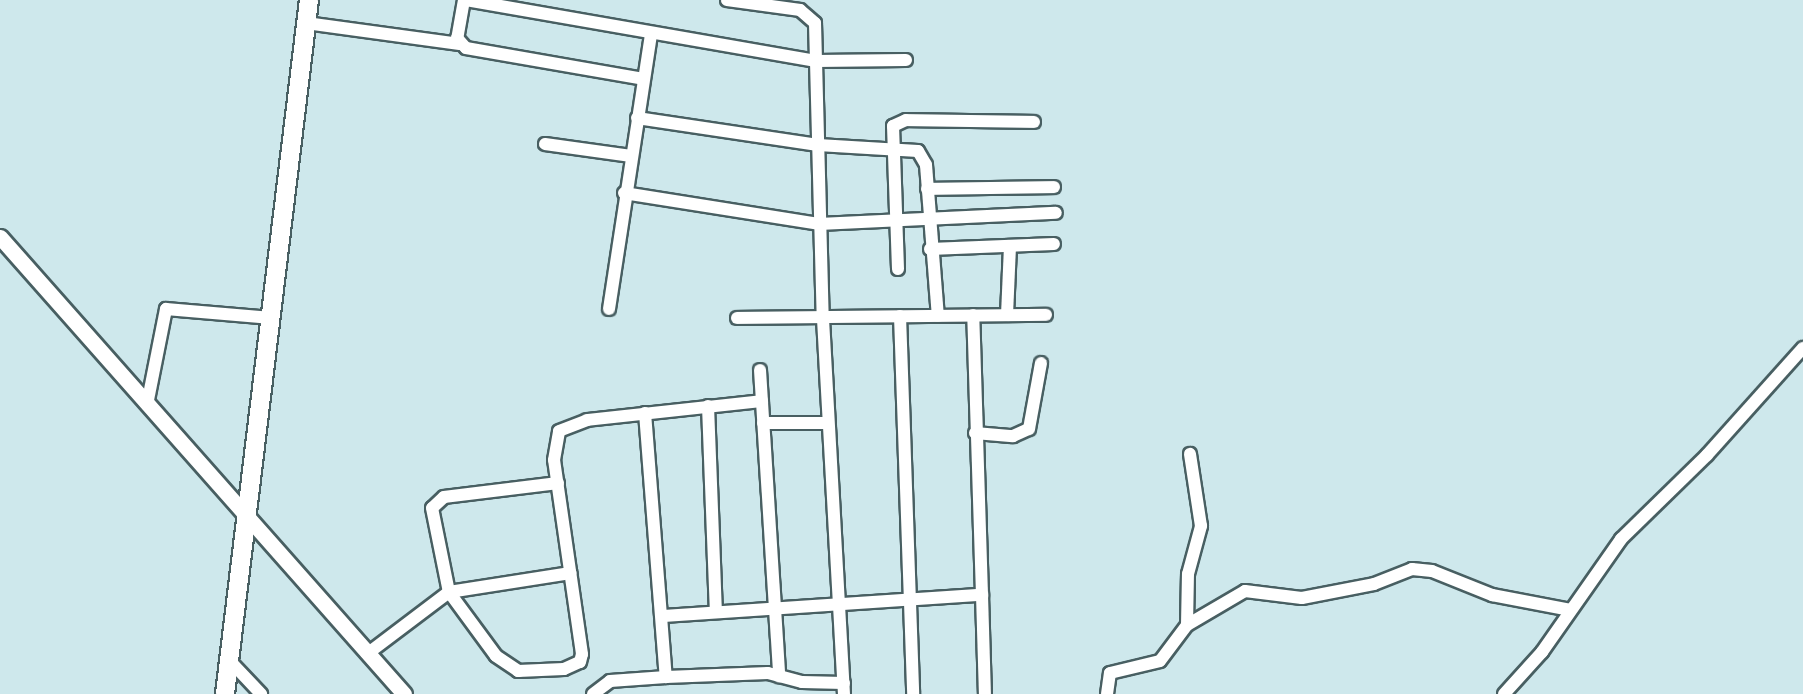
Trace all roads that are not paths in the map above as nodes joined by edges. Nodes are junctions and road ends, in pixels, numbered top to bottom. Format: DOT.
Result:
graph roads {
  1 [pos="309,0"];
  2 [pos="465,0"];
  3 [pos="727,0"];
  4 [pos="306,23"];
  5 [pos="651,33"];
  6 [pos="460,44"];
  7 [pos="906,60"];
  8 [pos="816,61"];
  9 [pos="643,79"];
  10 [pos="637,118"];
  11 [pos="1034,122"];
  12 [pos="545,144"];
  13 [pos="818,145"];
  14 [pos="891,147"];
  15 [pos="631,156"];
  16 [pos="1054,187"];
  17 [pos="927,189"];
  18 [pos="624,193"];
  19 [pos="1056,213"];
  20 [pos="929,218"];
  21 [pos="896,220"];
  22 [pos="819,224"];
  23 [pos="0,237"];
  24 [pos="1054,244"];
  25 [pos="1010,246"];
  26 [pos="930,249"];
  27 [pos="898,269"];
  28 [pos="609,309"];
  29 [pos="973,315"];
  30 [pos="1007,315"];
  31 [pos="1046,315"];
  32 [pos="900,316"];
  33 [pos="938,316"];
  34 [pos="272,318"];
  35 [pos="737,318"];
  36 [pos="823,319"];
  37 [pos="1803,348"];
  38 [pos="1041,363"];
  39 [pos="760,370"];
  40 [pos="762,401"];
  41 [pos="147,405"];
  42 [pos="708,406"];
  43 [pos="645,413"];
  44 [pos="763,423"];
  45 [pos="828,423"];
  46 [pos="975,433"];
  47 [pos="1190,454"];
  48 [pos="558,483"];
  49 [pos="248,519"];
  50 [pos="571,573"];
  51 [pos="449,592"];
  52 [pos="982,595"];
  53 [pos="910,601"];
  54 [pos="838,603"];
  55 [pos="774,606"];
  56 [pos="716,610"];
  57 [pos="1572,610"];
  58 [pos="662,616"];
  59 [pos="1187,625"];
  60 [pos="368,654"];
  61 [pos="229,660"];
  62 [pos="779,676"];
  63 [pos="666,677"];
  64 [pos="844,688"];
  65 [pos="225,694"];
  66 [pos="261,694"];
  67 [pos="404,694"];
  68 [pos="593,694"];
  69 [pos="913,694"];
  70 [pos="985,694"];
  71 [pos="1107,694"];
  72 [pos="1504,694"];
  1 -- 4 [label="main road"];
  2 -- 5 [label="street"];
  2 -- 6 [label="street"];
  3 -- 8 [label="street"];
  4 -- 6 [label="street"];
  4 -- 34 [label="main road"];
  5 -- 8 [label="street"];
  5 -- 9 [label="street"];
  6 -- 9 [label="street"];
  7 -- 8 [label="street"];
  8 -- 13 [label="street"];
  9 -- 10 [label="street"];
  10 -- 13 [label="street"];
  10 -- 15 [label="street"];
  11 -- 14 [label="street"];
  12 -- 15 [label="street"];
  13 -- 14 [label="street"];
  13 -- 22 [label="street"];
  14 -- 17 [label="street"];
  14 -- 21 [label="street"];
  15 -- 18 [label="street"];
  16 -- 17 [label="street"];
  17 -- 20 [label="street"];
  18 -- 22 [label="street"];
  18 -- 28 [label="street"];
  19 -- 20 [label="street"];
  20 -- 21 [label="street"];
  20 -- 26 [label="street"];
  21 -- 22 [label="street"];
  21 -- 27 [label="street"];
  22 -- 36 [label="street"];
  23 -- 41 [label="street"];
  24 -- 25 [label="street"];
  25 -- 26 [label="street"];
  25 -- 30 [label="street"];
  26 -- 33 [label="street"];
  29 -- 30 [label="street"];
  29 -- 33 [label="street"];
  29 -- 46 [label="street"];
  30 -- 31 [label="street"];
  32 -- 33 [label="street"];
  32 -- 36 [label="street"];
  32 -- 53 [label="street"];
  34 -- 41 [label="street"];
  34 -- 49 [label="main road"];
  35 -- 36 [label="street"];
  36 -- 45 [label="street"];
  37 -- 57 [label="street"];
  38 -- 46 [label="street"];
  39 -- 40 [label="street"];
  40 -- 42 [label="street"];
  40 -- 44 [label="street"];
  41 -- 49 [label="street"];
  42 -- 43 [label="street"];
  42 -- 56 [label="street"];
  43 -- 48 [label="street"];
  43 -- 58 [label="street"];
  44 -- 45 [label="street"];
  44 -- 55 [label="street"];
  45 -- 54 [label="street"];
  46 -- 52 [label="street"];
  47 -- 59 [label="street"];
  48 -- 50 [label="street"];
  48 -- 51 [label="street"];
  49 -- 60 [label="street"];
  49 -- 61 [label="main road"];
  50 -- 51 [label="street"];
  50 -- 51 [label="street"];
  51 -- 60 [label="street"];
  52 -- 53 [label="street"];
  52 -- 70 [label="street"];
  53 -- 54 [label="street"];
  53 -- 69 [label="street"];
  54 -- 55 [label="street"];
  54 -- 64 [label="street"];
  55 -- 56 [label="street"];
  55 -- 62 [label="street"];
  56 -- 58 [label="street"];
  57 -- 59 [label="street"];
  57 -- 72 [label="street"];
  58 -- 63 [label="street"];
  59 -- 71 [label="street"];
  60 -- 67 [label="street"];
  61 -- 65 [label="main road"];
  61 -- 66 [label="street"];
  62 -- 63 [label="street"];
  62 -- 64 [label="street"];
  63 -- 68 [label="street"];
}
